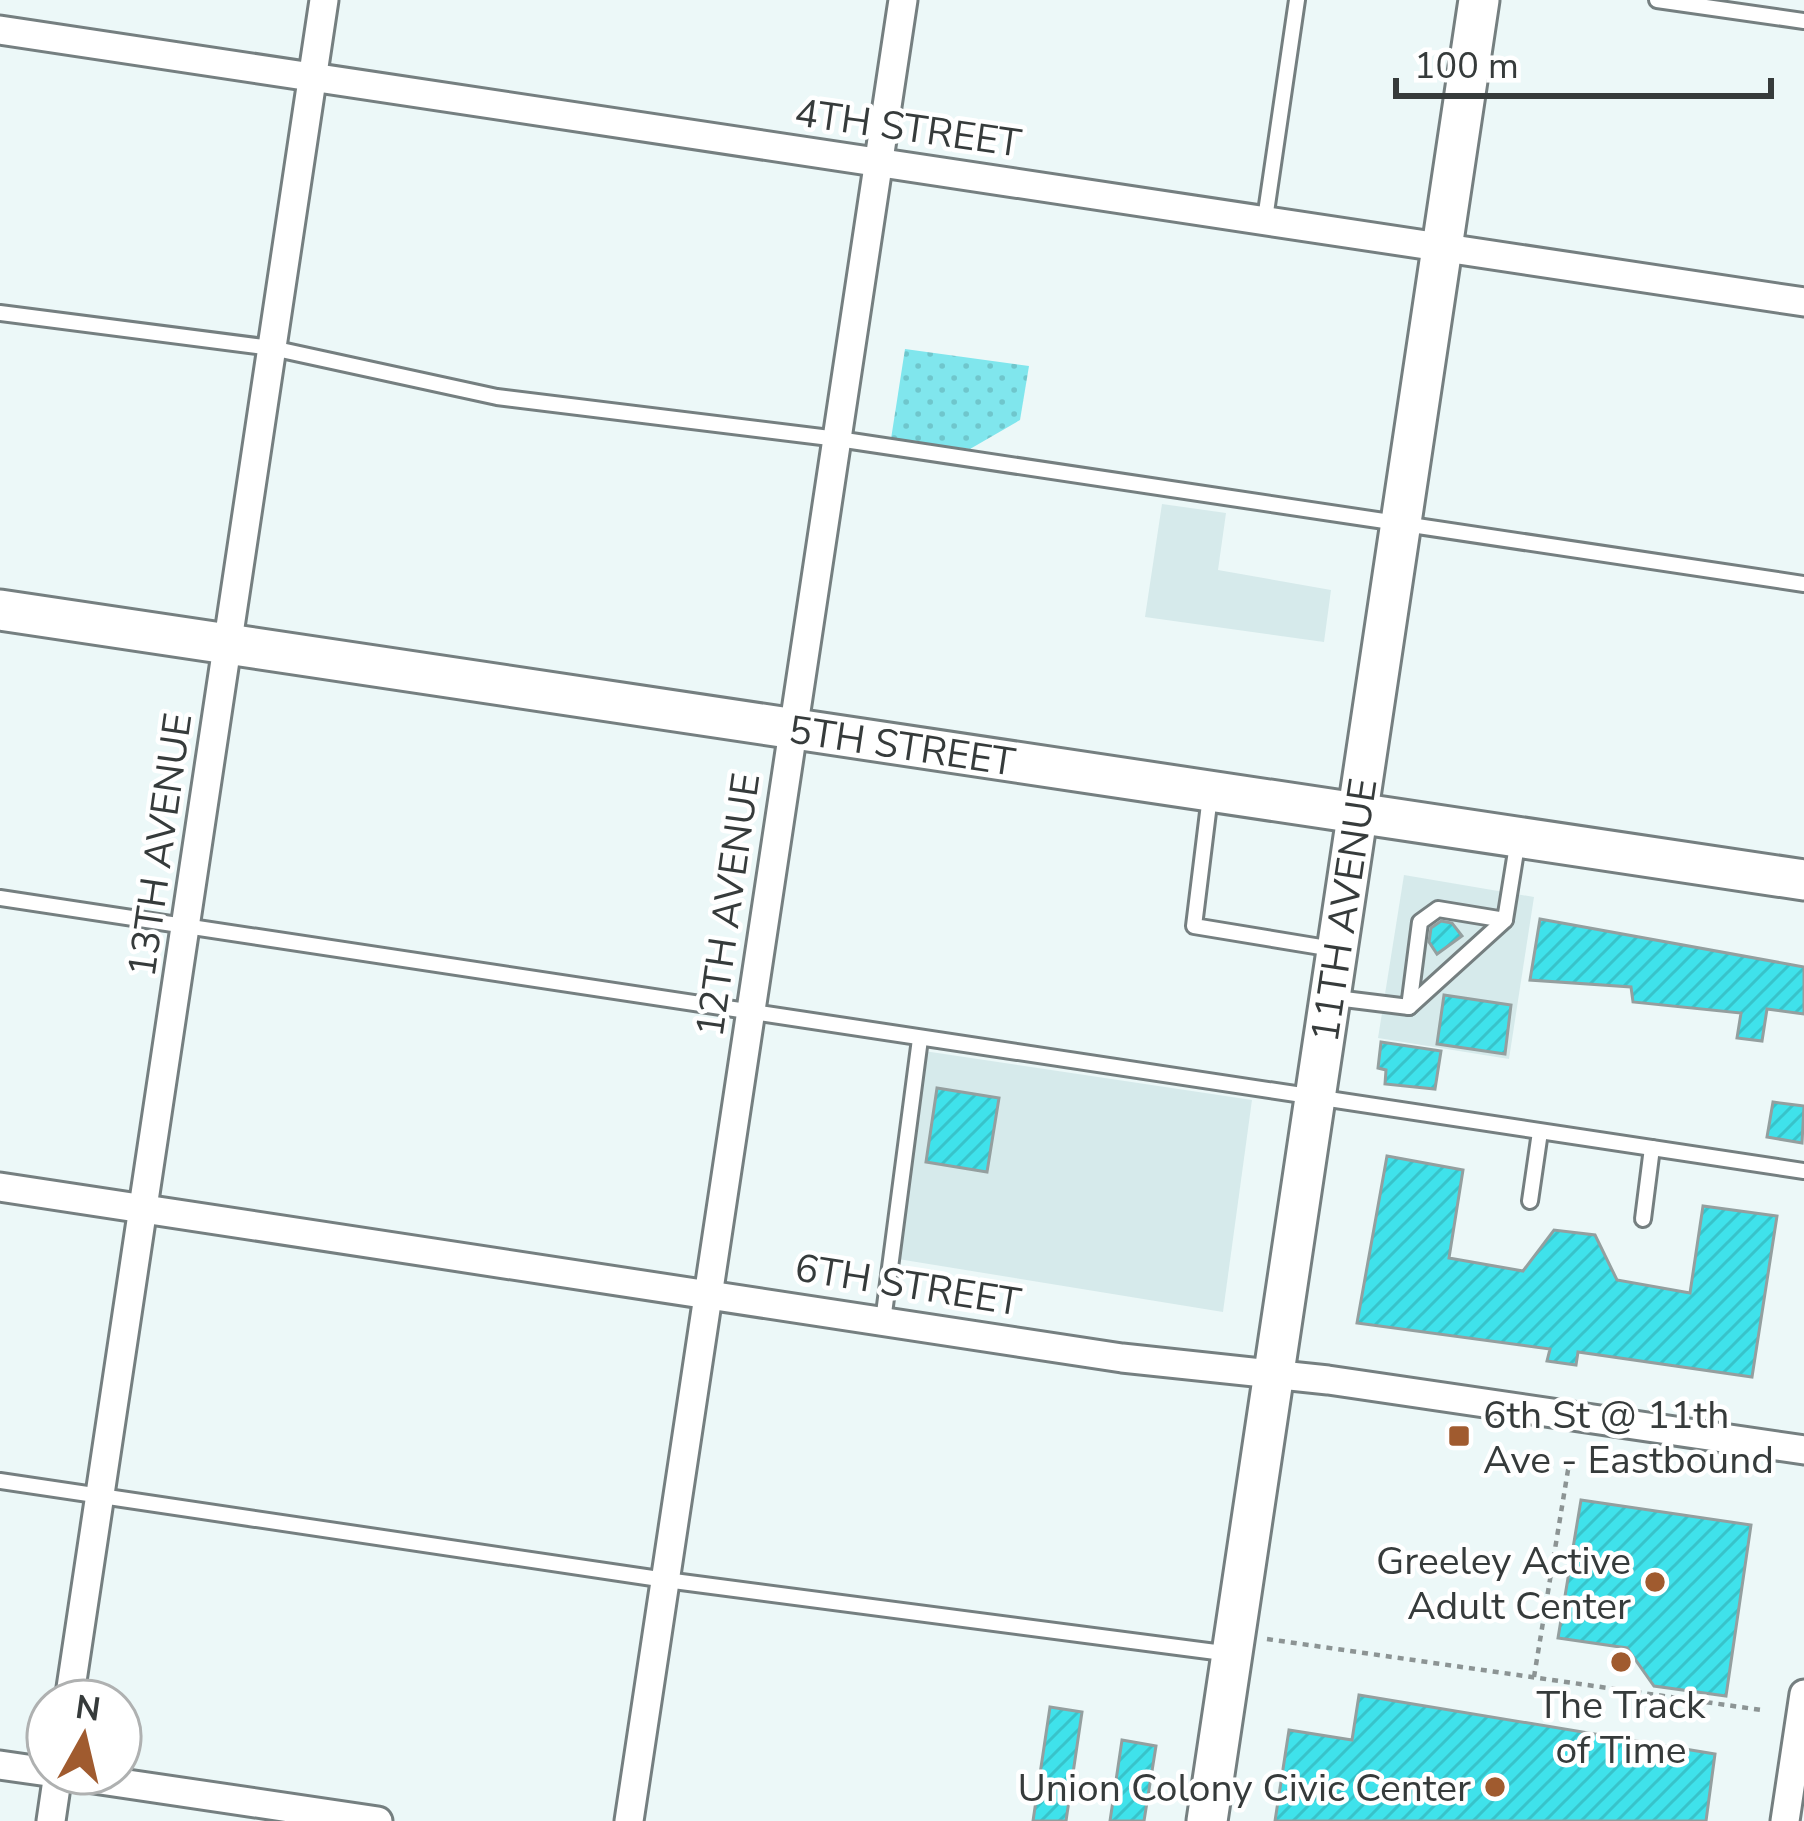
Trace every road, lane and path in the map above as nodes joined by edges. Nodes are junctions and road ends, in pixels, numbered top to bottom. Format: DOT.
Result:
graph roads {
  1 [pos="324,0"];
  2 [pos="903,0"];
  3 [pos="1298,0"];
  4 [pos="1479,0"];
  5 [pos="1657,0"];
  6 [pos="1804,21"];
  7 [pos="0,30"];
  8 [pos="313,77"];
  9 [pos="878,162"];
  10 [pos="1265,219"];
  11 [pos="1442,245"];
  12 [pos="1804,302"];
  13 [pos="0,313"];
  14 [pos="272,348"];
  15 [pos="838,439"];
  16 [pos="1402,521"];
  17 [pos="1804,584"];
  18 [pos="0,610"];
  19 [pos="227,644"];
  20 [pos="790,728"];
  21 [pos="1211,791"];
  22 [pos="1358,813"];
  23 [pos="1518,837"];
  24 [pos="1804,880"];
  25 [pos="0,898"];
  26 [pos="1505,920"];
  27 [pos="187,926"];
  28 [pos="1338,950"];
  29 [pos="1331,997"];
  30 [pos="1409,1007"];
  31 [pos="753,1010"];
  32 [pos="920,1039"];
  33 [pos="1316,1098"];
  34 [pos="1540,1132"];
  35 [pos="1652,1148"];
  36 [pos="1804,1171"];
  37 [pos="0,1186"];
  38 [pos="1530,1201"];
  39 [pos="143,1208"];
  40 [pos="1643,1219"];
  41 [pos="705,1291"];
  42 [pos="883,1321"];
  43 [pos="1274,1375"];
  44 [pos="1804,1450"];
  45 [pos="1577,1458"];
  46 [pos="0,1481"];
  47 [pos="100,1495"];
  48 [pos="666,1580"];
  49 [pos="1250,1647"];
  50 [pos="73,1677"];
  51 [pos="1534,1678"];
  52 [pos="1804,1694"];
  53 [pos="1761,1710"];
  54 [pos="1800,1746"];
  55 [pos="144,1786"];
  56 [pos="378,1821"];
  57 [pos="629,1821"];
  58 [pos="1207,1821"];
  59 [pos="1785,1821"];
  1 -- 8 [label="street, 13TH AVENUE"];
  2 -- 9 [label="street, 12TH AVENUE"];
  3 -- 10 [label="lane"];
  4 -- 11 [label="main road, 11TH AVENUE"];
  5 -- 6 [label="lane"];
  7 -- 8 [label="street, 4TH STREET"];
  8 -- 9 [label="street, 4TH STREET"];
  8 -- 14 [label="street, 13TH AVENUE"];
  9 -- 10 [label="street, 4TH STREET"];
  9 -- 15 [label="street, 12TH AVENUE"];
  10 -- 11 [label="street, 4TH STREET"];
  11 -- 12 [label="street, 4TH STREET"];
  11 -- 16 [label="main road, 11TH AVENUE"];
  13 -- 14 [label="lane"];
  14 -- 15 [label="lane"];
  14 -- 19 [label="street, 13TH AVENUE"];
  15 -- 16 [label="lane"];
  15 -- 20 [label="street, 12TH AVENUE"];
  16 -- 17 [label="lane"];
  16 -- 22 [label="main road, 11TH AVENUE"];
  18 -- 19 [label="main road, 5TH STREET"];
  19 -- 20 [label="main road, 5TH STREET"];
  19 -- 27 [label="street, 13TH AVENUE"];
  20 -- 21 [label="main road, 5TH STREET"];
  20 -- 31 [label="street, 12TH AVENUE"];
  21 -- 22 [label="main road, 5TH STREET"];
  21 -- 28 [label="lane"];
  22 -- 23 [label="main road, 5TH STREET"];
  22 -- 28 [label="main road, 11TH AVENUE"];
  23 -- 24 [label="main road, 5TH STREET"];
  23 -- 26 [label="lane"];
  25 -- 27 [label="lane"];
  26 -- 30 [label="lane"];
  26 -- 30 [label="lane"];
  27 -- 31 [label="lane"];
  27 -- 39 [label="street, 13TH AVENUE"];
  28 -- 29 [label="main road, 11TH AVENUE"];
  29 -- 30 [label="lane"];
  29 -- 33 [label="main road, 11TH AVENUE"];
  31 -- 32 [label="lane"];
  31 -- 41 [label="street, 12TH AVENUE"];
  32 -- 33 [label="lane"];
  32 -- 42 [label="lane"];
  33 -- 34 [label="lane"];
  33 -- 43 [label="main road, 11TH AVENUE"];
  34 -- 35 [label="lane"];
  34 -- 38 [label="lane"];
  35 -- 36 [label="lane"];
  35 -- 40 [label="lane"];
  37 -- 39 [label="street, 6TH STREET"];
  39 -- 41 [label="street, 6TH STREET"];
  39 -- 47 [label="street, 13TH AVENUE"];
  41 -- 42 [label="street, 6TH STREET"];
  41 -- 48 [label="street, 12TH AVENUE"];
  42 -- 43 [label="street, 6TH STREET"];
  43 -- 44 [label="street, 6TH STREET"];
  43 -- 49 [label="main road, 11TH AVENUE"];
  45 -- 51 [label="path"];
  46 -- 47 [label="lane"];
  47 -- 48 [label="lane"];
  47 -- 50 [label="street, 13TH AVENUE"];
  48 -- 49 [label="lane"];
  48 -- 57 [label="street, 12TH AVENUE"];
  49 -- 51 [label="path"];
  49 -- 58 [label="main road, 11TH AVENUE"];
  51 -- 53 [label="path"];
  52 -- 54 [label="street"];
  54 -- 59 [label="street"];
  55 -- 56 [label="street"];
}
